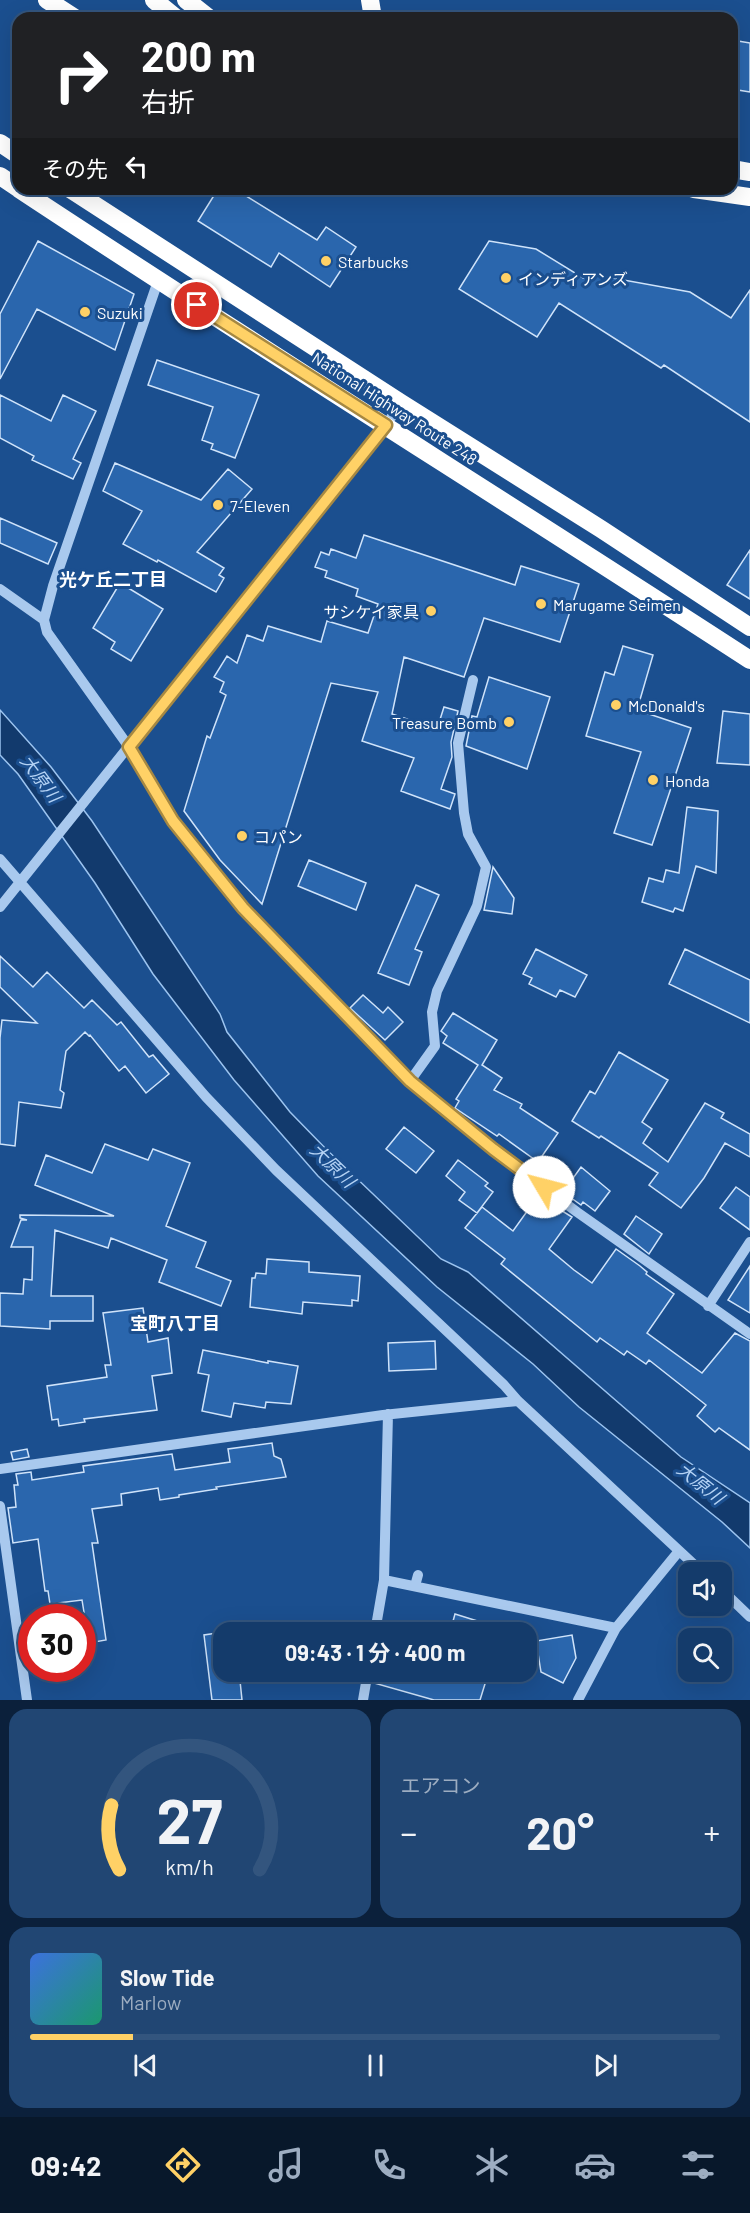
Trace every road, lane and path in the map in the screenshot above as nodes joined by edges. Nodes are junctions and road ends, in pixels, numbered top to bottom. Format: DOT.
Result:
graph roads {
  1 [pos="47,0"];
  2 [pos="154,0"];
  3 [pos="186,0"];
  4 [pos="66,12"];
  5 [pos="169,12"];
  6 [pos="201,12"];
  7 [pos="28,195"];
  8 [pos="79,195"];
  9 [pos="158,281"];
  10 [pos="401,403"];
  11 [pos="386,425"];
  12 [pos="0,589"];
  13 [pos="44,620"];
  14 [pos="750,627"];
  15 [pos="750,660"];
  16 [pos="473,680"];
  17 [pos="129,747"];
  18 [pos="0,859"];
  19 [pos="21,881"];
  20 [pos="0,907"];
  21 [pos="410,1081"];
  22 [pos="750,1242"];
  23 [pos="708,1306"];
  24 [pos="750,1334"];
  25 [pos="518,1401"];
  26 [pos="388,1414"];
  27 [pos="0,1469"];
  28 [pos="0,1506"];
  29 [pos="679,1551"];
  30 [pos="691,1562"];
  31 [pos="418,1575"];
  32 [pos="384,1580"];
  33 [pos="415,1587"];
  34 [pos="732,1600"];
  35 [pos="750,1617"];
  36 [pos="377,1622"];
  37 [pos="616,1628"];
  38 [pos="367,1682"];
  39 [pos="27,1700"];
  40 [pos="363,1700"];
  41 [pos="578,1700"];
  1 -- 4 [label="highway"];
  2 -- 5 [label="highway"];
  3 -- 6 [label="highway"];
  7 -- 9 [label="highway, National Highway Route 248"];
  8 -- 10 [label="highway, National Highway Route 248"];
  9 -- 11 [label="highway, National Highway Route 248"];
  9 -- 13 [label="street"];
  10 -- 11 [label="street"];
  10 -- 14 [label="highway, National Highway Route 248"];
  11 -- 15 [label="highway, National Highway Route 248"];
  11 -- 17 [label="street"];
  12 -- 13 [label="street"];
  13 -- 17 [label="street"];
  16 -- 21 [label="street"];
  17 -- 19 [label="street"];
  17 -- 21 [label="street"];
  18 -- 19 [label="street"];
  19 -- 20 [label="street"];
  19 -- 25 [label="street"];
  21 -- 23 [label="street"];
  22 -- 23 [label="street"];
  23 -- 24 [label="street"];
  25 -- 26 [label="street"];
  25 -- 29 [label="street"];
  26 -- 27 [label="street"];
  26 -- 32 [label="street"];
  28 -- 39 [label="street"];
  29 -- 30 [label="street"];
  29 -- 37 [label="street"];
  31 -- 33 [label="street"];
  32 -- 33 [label="street"];
  32 -- 36 [label="street"];
  33 -- 37 [label="street"];
  34 -- 35 [label="street"];
  37 -- 41 [label="street"];
  38 -- 40 [label="street"];
}
